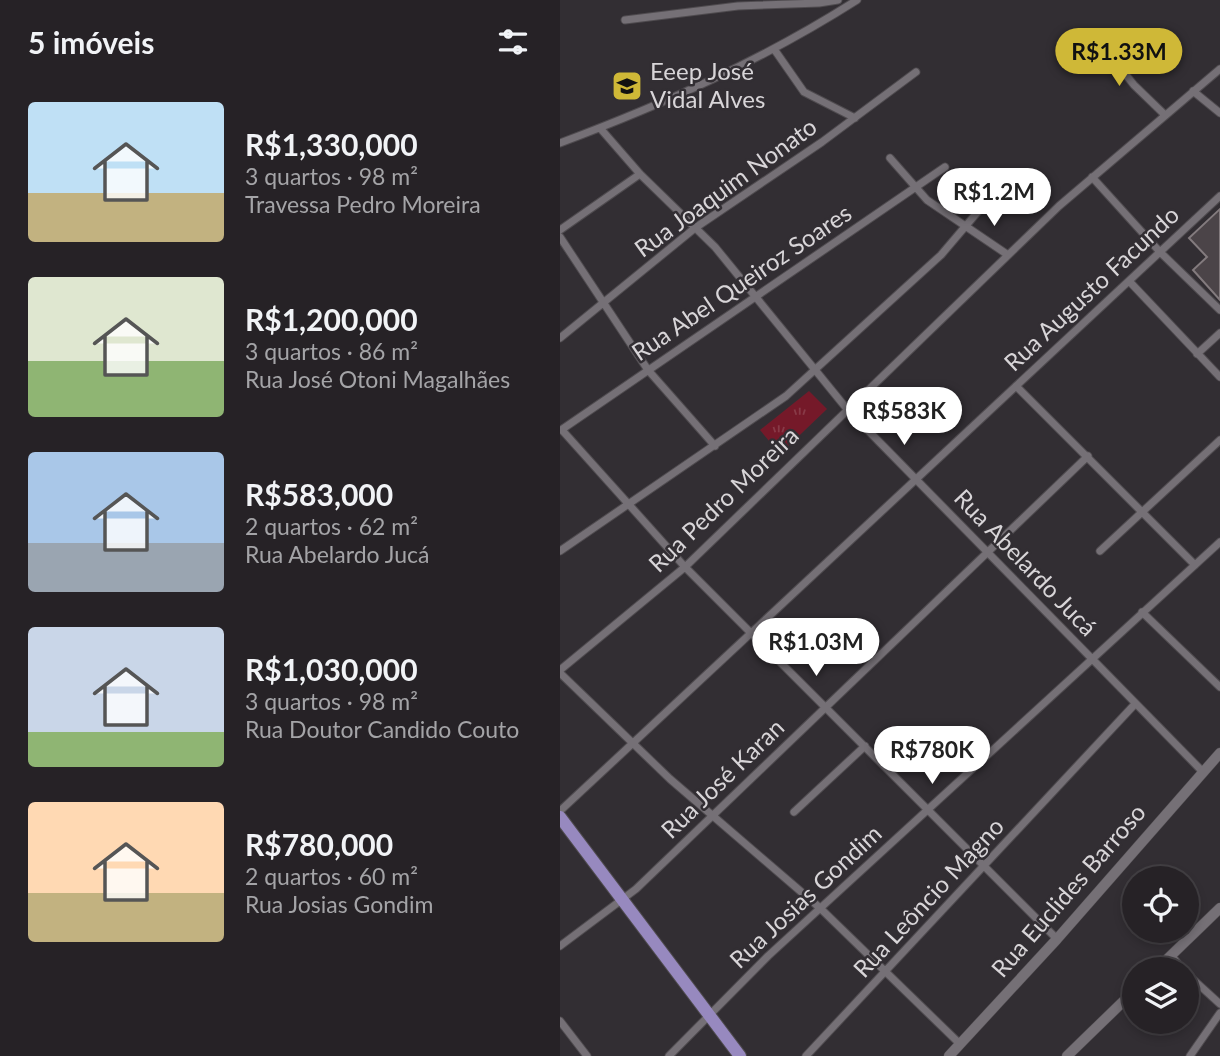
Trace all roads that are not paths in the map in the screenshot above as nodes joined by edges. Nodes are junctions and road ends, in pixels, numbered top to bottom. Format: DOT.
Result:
graph roads {
  1 [pos="838,0"];
  2 [pos="857,0"];
  3 [pos="737,3"];
  4 [pos="625,20"];
  5 [pos="1098,40"];
  6 [pos="774,49"];
  7 [pos="1220,69"];
  8 [pos="916,72"];
  9 [pos="1193,91"];
  10 [pos="1220,113"];
  11 [pos="1165,114"];
  12 [pos="855,118"];
  13 [pos="600,128"];
  14 [pos="560,144"];
  15 [pos="890,158"];
  16 [pos="945,167"];
  17 [pos="640,174"];
  18 [pos="1092,177"];
  19 [pos="1004,181"];
  20 [pos="915,189"];
  21 [pos="1220,196"];
  22 [pos="695,228"];
  23 [pos="965,228"];
  24 [pos="560,230"];
  25 [pos="560,237"];
  26 [pos="1160,252"];
  27 [pos="1008,254"];
  28 [pos="1129,281"];
  29 [pos="755,298"];
  30 [pos="605,302"];
  31 [pos="1220,310"];
  32 [pos="1220,332"];
  33 [pos="561,334"];
  34 [pos="1197,354"];
  35 [pos="648,370"];
  36 [pos="815,371"];
  37 [pos="1220,377"];
  38 [pos="1016,386"];
  39 [pos="847,408"];
  40 [pos="561,430"];
  41 [pos="1220,440"];
  42 [pos="715,446"];
  43 [pos="1088,456"];
  44 [pos="916,480"];
  45 [pos="627,504"];
  46 [pos="1141,513"];
  47 [pos="1220,542"];
  48 [pos="560,551"];
  49 [pos="1100,551"];
  50 [pos="986,552"];
  51 [pos="1195,565"];
  52 [pos="685,567"];
  53 [pos="1142,611"];
  54 [pos="750,634"];
  55 [pos="1090,657"];
  56 [pos="560,671"];
  57 [pos="1220,687"];
  58 [pos="1135,704"];
  59 [pos="826,707"];
  60 [pos="633,744"];
  61 [pos="865,746"];
  62 [pos="1220,753"];
  63 [pos="1203,772"];
  64 [pos="927,810"];
  65 [pos="560,811"];
  66 [pos="794,812"];
  67 [pos="713,816"];
  68 [pos="560,817"];
  69 [pos="985,866"];
  70 [pos="623,901"];
  71 [pos="820,908"];
  72 [pos="1220,908"];
  73 [pos="1057,939"];
  74 [pos="560,946"];
  75 [pos="1171,956"];
  76 [pos="884,973"];
  77 [pos="1199,984"];
  78 [pos="1122,1003"];
  79 [pos="1220,1004"];
  80 [pos="1220,1013"];
  81 [pos="710,1017"];
  82 [pos="560,1020"];
  83 [pos="960,1044"];
  84 [pos="587,1056"];
  85 [pos="669,1056"];
  86 [pos="740,1056"];
  87 [pos="806,1056"];
  88 [pos="949,1056"];
  89 [pos="1067,1056"];
  90 [pos="1190,1056"];
  1 -- 3 [label="street"];
  2 -- 6 [label="street"];
  3 -- 4 [label="street"];
  5 -- 11 [label="street"];
  6 -- 12 [label="street"];
  6 -- 13 [label="street"];
  7 -- 9 [label="street, Rua Pedro Moreira"];
  8 -- 12 [label="street, Rua Joaquim Nonato"];
  9 -- 10 [label="street"];
  9 -- 11 [label="street, Rua Pedro Moreira"];
  11 -- 18 [label="street, Rua Pedro Moreira"];
  12 -- 22 [label="street, Rua Joaquim Nonato"];
  13 -- 14 [label="street"];
  13 -- 17 [label="street, Rua Abelardo Jucá"];
  15 -- 20 [label="street"];
  16 -- 20 [label="street, Rua Abel Queiroz Soares"];
  17 -- 22 [label="street, Rua Abelardo Jucá"];
  17 -- 24 [label="street"];
  18 -- 26 [label="street"];
  18 -- 27 [label="street, Rua Pedro Moreira"];
  19 -- 23 [label="street"];
  20 -- 23 [label="street"];
  20 -- 29 [label="street, Rua Abel Queiroz Soares"];
  21 -- 26 [label="street, Rua Augusto Facundo"];
  22 -- 29 [label="street, Rua Abelardo Jucá"];
  22 -- 30 [label="street, Rua Joaquim Nonato"];
  23 -- 27 [label="street"];
  23 -- 36 [label="street"];
  25 -- 30 [label="street"];
  26 -- 28 [label="street, Rua Augusto Facundo"];
  26 -- 31 [label="street"];
  27 -- 39 [label="street, Rua Pedro Moreira"];
  28 -- 34 [label="street"];
  28 -- 38 [label="street, Rua Augusto Facundo"];
  29 -- 35 [label="street, Rua Abel Queiroz Soares"];
  29 -- 36 [label="street, Rua Abelardo Jucá"];
  30 -- 33 [label="street, Rua Joaquim Nonato"];
  30 -- 35 [label="street"];
  32 -- 34 [label="street"];
  34 -- 37 [label="street"];
  35 -- 40 [label="street, Rua Abel Queiroz Soares"];
  35 -- 42 [label="street"];
  36 -- 39 [label="street, Rua Abelardo Jucá"];
  36 -- 42 [label="street"];
  38 -- 43 [label="street"];
  38 -- 44 [label="street, Rua Augusto Facundo"];
  39 -- 44 [label="street, Rua Abelardo Jucá"];
  39 -- 52 [label="street, Rua Pedro Moreira"];
  40 -- 45 [label="street"];
  41 -- 46 [label="street"];
  42 -- 45 [label="street"];
  43 -- 46 [label="street"];
  43 -- 50 [label="street, Rua José Karan"];
  44 -- 50 [label="street, Rua Abelardo Jucá"];
  44 -- 54 [label="street, Rua Augusto Facundo"];
  45 -- 48 [label="street"];
  45 -- 52 [label="street"];
  46 -- 49 [label="street"];
  46 -- 51 [label="street"];
  47 -- 51 [label="street, Rua Josias Gondim"];
  50 -- 55 [label="street, Rua Abelardo Jucá"];
  50 -- 59 [label="street, Rua José Karan"];
  51 -- 53 [label="street, Rua Josias Gondim"];
  52 -- 54 [label="street"];
  52 -- 56 [label="street, Rua Pedro Moreira"];
  53 -- 55 [label="street, Rua Josias Gondim"];
  53 -- 57 [label="street"];
  54 -- 59 [label="street"];
  54 -- 60 [label="street, Rua Augusto Facundo"];
  55 -- 58 [label="street, Rua Abelardo Jucá"];
  55 -- 64 [label="street, Rua Josias Gondim"];
  56 -- 60 [label="street"];
  58 -- 63 [label="street, Rua Abelardo Jucá"];
  58 -- 69 [label="street, Rua Leôncio Magno"];
  59 -- 61 [label="street"];
  59 -- 67 [label="street, Rua José Karan"];
  60 -- 65 [label="street, Rua Augusto Facundo"];
  60 -- 67 [label="street"];
  61 -- 64 [label="street"];
  61 -- 66 [label="street"];
  62 -- 63 [label="street, Rua Euclides Barroso"];
  63 -- 73 [label="street, Rua Euclides Barroso"];
  64 -- 69 [label="street"];
  64 -- 71 [label="street, Rua Josias Gondim"];
  67 -- 70 [label="street, Rua José Karan"];
  67 -- 71 [label="street"];
  68 -- 70 [label="main road"];
  69 -- 73 [label="street"];
  69 -- 76 [label="street, Rua Leôncio Magno"];
  70 -- 74 [label="street, Rua José Karan"];
  70 -- 81 [label="main road"];
  71 -- 76 [label="street"];
  71 -- 81 [label="street, Rua Josias Gondim"];
  72 -- 75 [label="street"];
  73 -- 83 [label="street, Rua Euclides Barroso"];
  76 -- 83 [label="street"];
  76 -- 87 [label="street, Rua Leôncio Magno"];
  77 -- 79 [label="street"];
  78 -- 89 [label="street"];
  80 -- 90 [label="street"];
  81 -- 85 [label="street, Rua Josias Gondim"];
  81 -- 86 [label="main road"];
  82 -- 84 [label="street"];
  83 -- 88 [label="street, Rua Euclides Barroso"];
}
